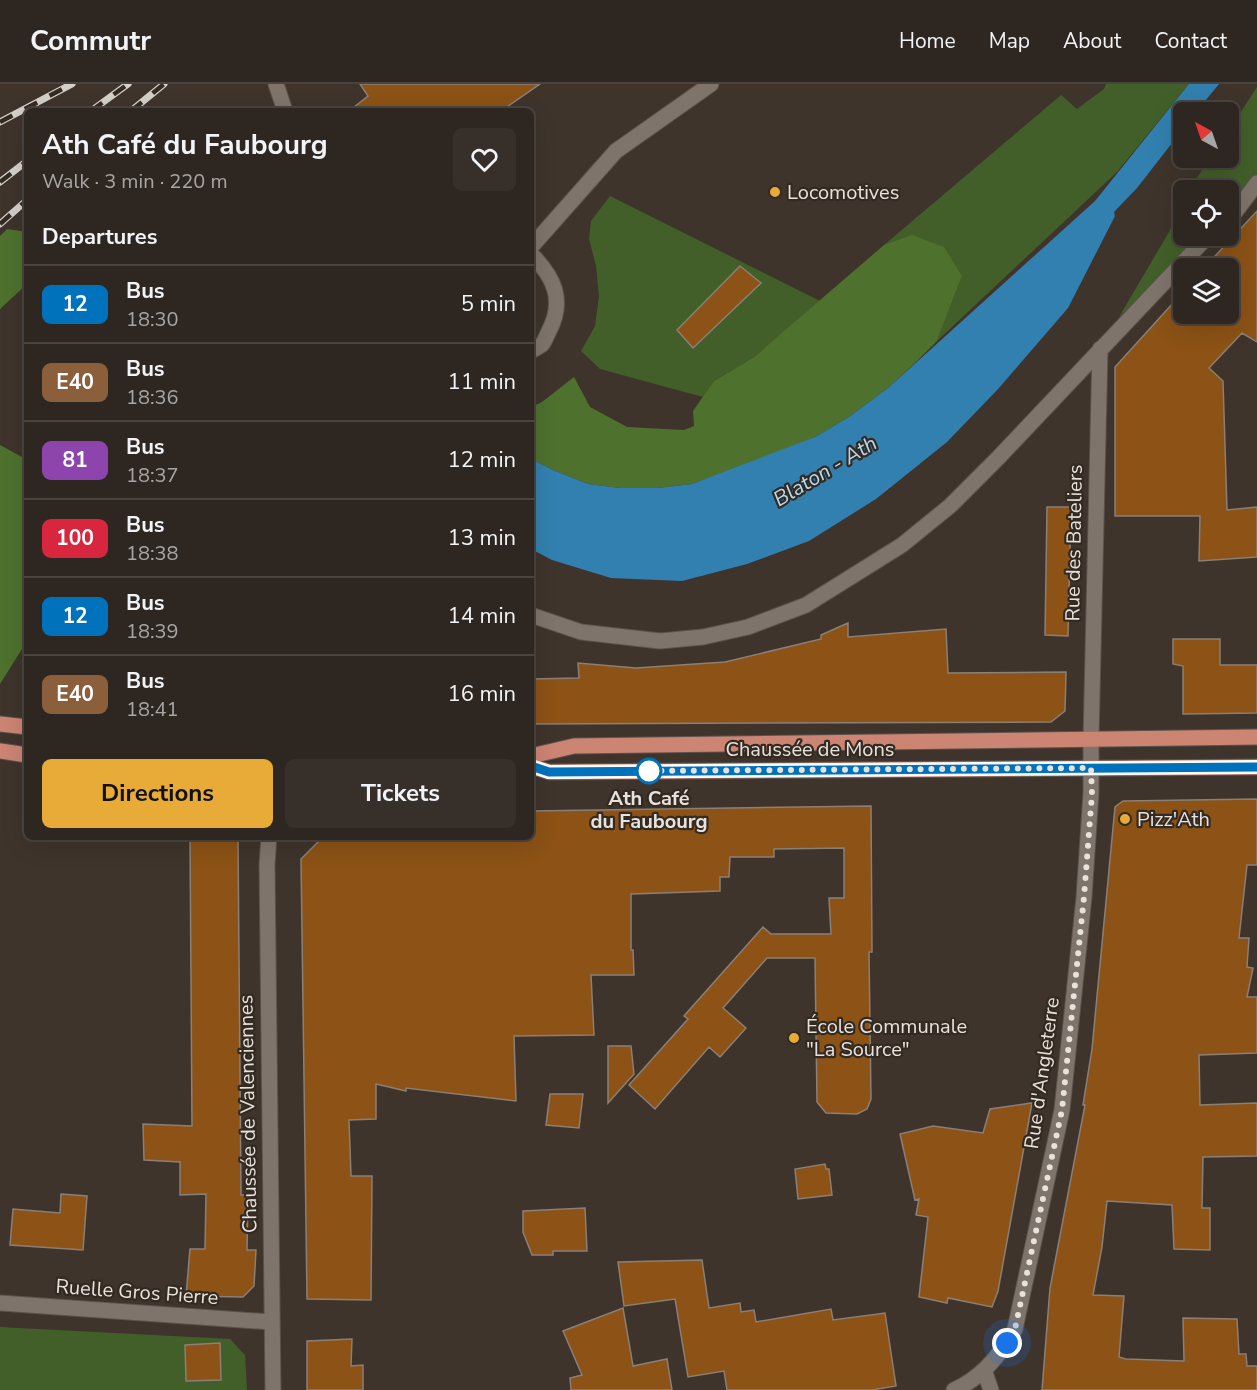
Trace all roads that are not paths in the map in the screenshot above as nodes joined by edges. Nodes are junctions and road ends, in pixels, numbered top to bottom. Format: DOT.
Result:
graph roads {
  1 [pos="276,84"];
  2 [pos="711,84"];
  3 [pos="284,108"];
  4 [pos="1257,183"];
  5 [pos="1239,207"];
  6 [pos="534,244"];
  7 [pos="1198,246"];
  8 [pos="534,258"];
  9 [pos="534,349"];
  10 [pos="1100,349"];
  11 [pos="534,616"];
  12 [pos="0,724"];
  13 [pos="24,727"];
  14 [pos="1257,737"];
  15 [pos="1091,739"];
  16 [pos="0,751"];
  17 [pos="24,755"];
  18 [pos="534,755"];
  19 [pos="534,767"];
  20 [pos="1257,767"];
  21 [pos="1091,768"];
  22 [pos="269,840"];
  23 [pos="0,1303"];
  24 [pos="271,1322"];
  25 [pos="984,1370"];
  26 [pos="273,1390"];
  27 [pos="954,1390"];
  28 [pos="991,1390"];
  1 -- 3 [label="street"];
  2 -- 6 [label="street"];
  4 -- 5 [label="street"];
  7 -- 10 [label="street"];
  8 -- 9 [label="street"];
  10 -- 11 [label="street"];
  10 -- 15 [label="street, Rue des Bateliers"];
  12 -- 13 [label="main road"];
  14 -- 15 [label="main road, Chaussée de Mons"];
  15 -- 18 [label="main road, Chaussée de Mons"];
  15 -- 21 [label="street"];
  16 -- 17 [label="main road"];
  19 -- 21 [label="main road, Chaussée de Mons"];
  20 -- 21 [label="main road, Chaussée de Mons"];
  21 -- 25 [label="street, Rue d'Angleterre"];
  22 -- 24 [label="street, Chaussée de Valenciennes"];
  23 -- 24 [label="street, Ruelle Gros Pierre"];
  24 -- 26 [label="street, Chaussée de Valenciennes"];
  25 -- 27 [label="street, Rue d'Angleterre"];
  25 -- 28 [label="street"];
}
